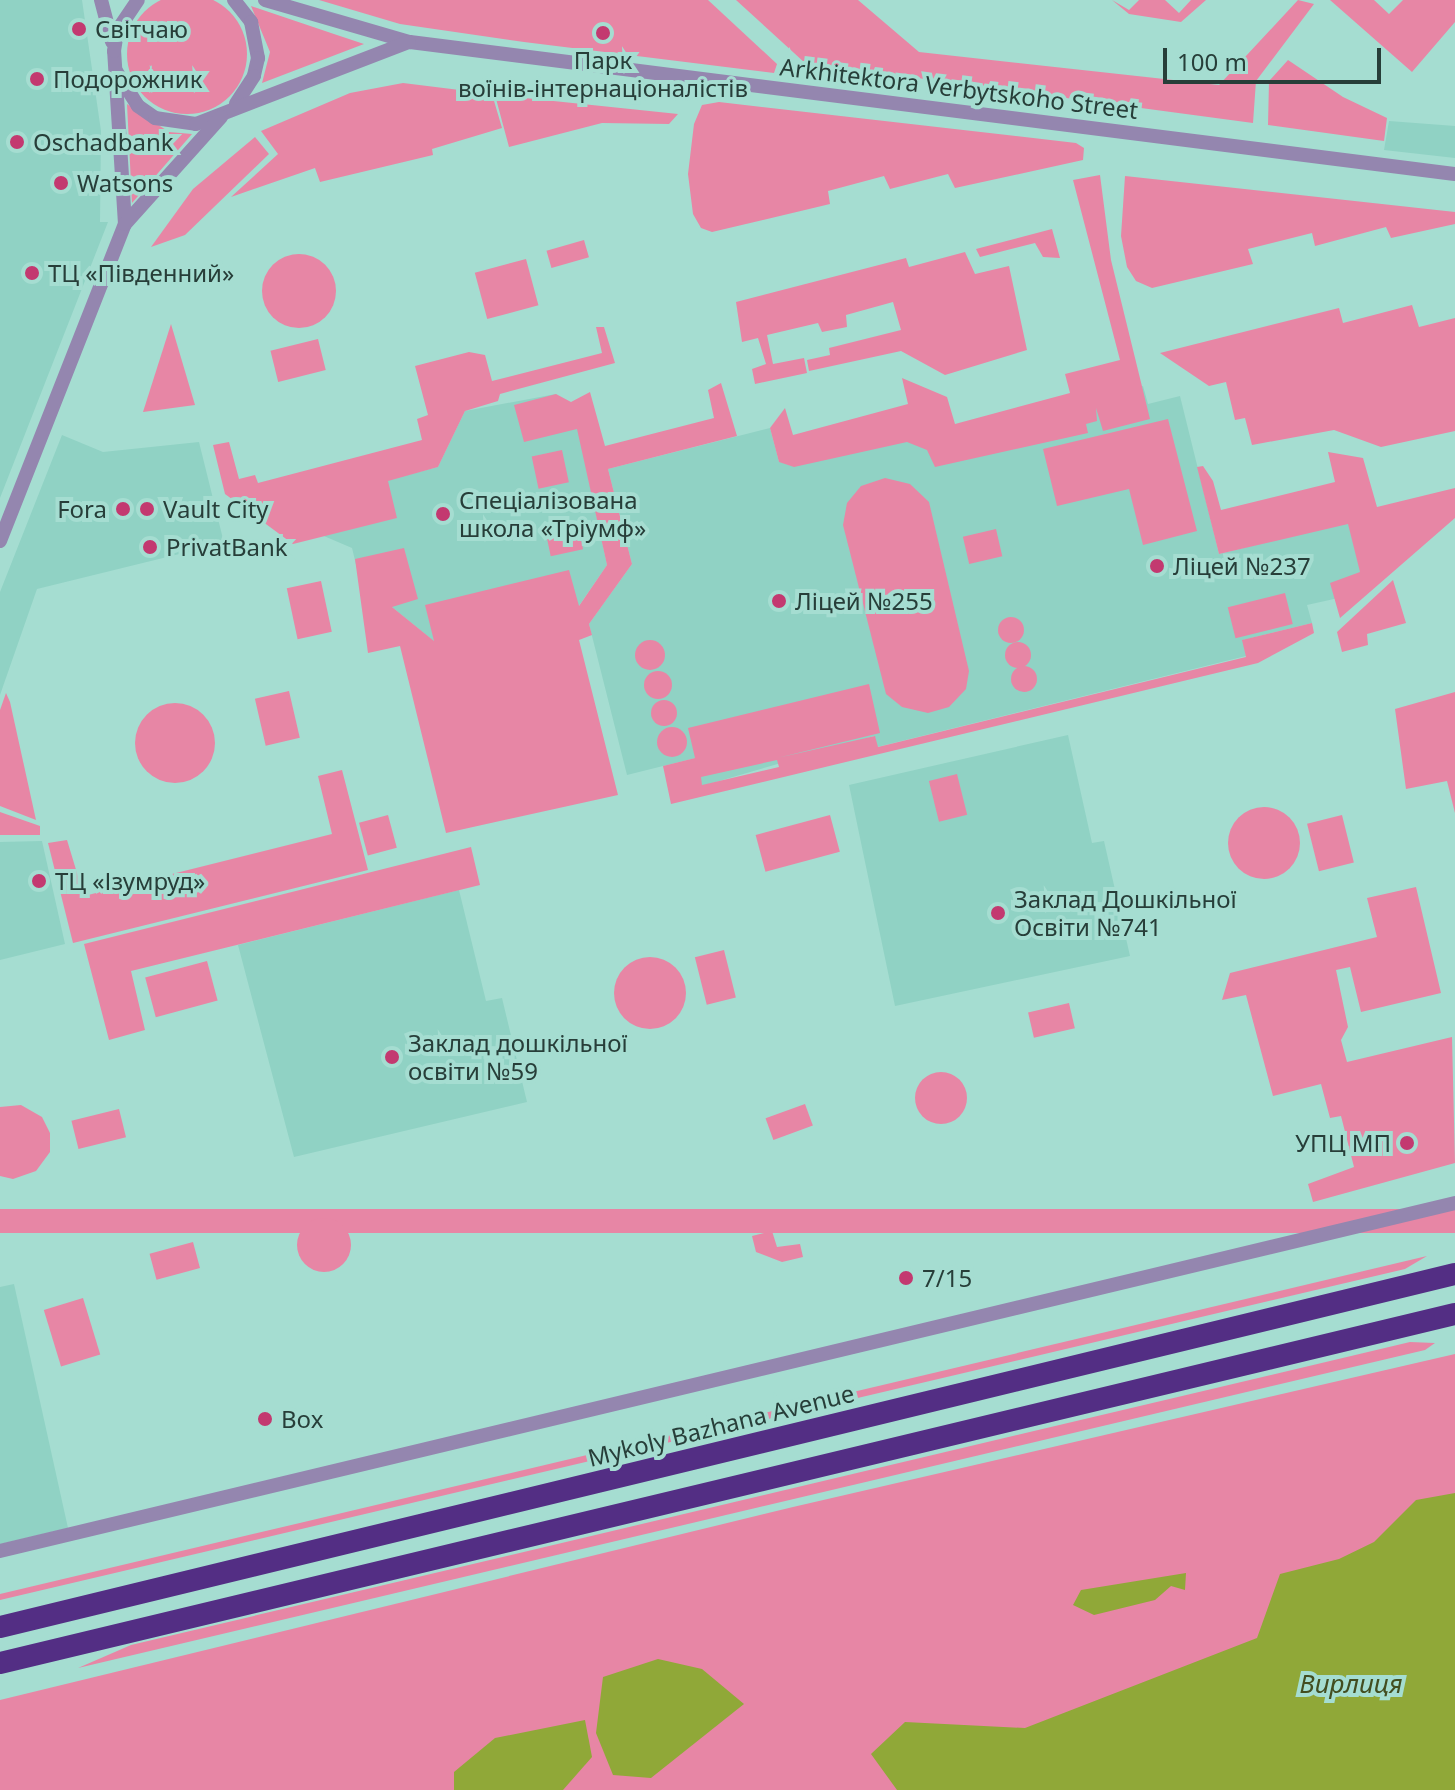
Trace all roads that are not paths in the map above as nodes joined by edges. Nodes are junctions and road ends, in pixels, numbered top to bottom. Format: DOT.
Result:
graph roads {
  1 [pos="101,0"];
  2 [pos="138,0"];
  3 [pos="234,0"];
  4 [pos="265,0"];
  5 [pos="410,42"];
  6 [pos="114,51"];
  7 [pos="116,71"];
  8 [pos="233,107"];
  9 [pos="221,117"];
  10 [pos="1455,174"];
  11 [pos="125,224"];
  12 [pos="0,541"];
  13 [pos="1455,1203"];
  14 [pos="1455,1274"];
  15 [pos="1455,1314"];
  16 [pos="0,1551"];
  17 [pos="0,1627"];
  18 [pos="2,1663"];
  1 -- 6 [label="street"];
  2 -- 6 [label="street"];
  3 -- 8 [label="street"];
  4 -- 5 [label="street, Arkhitektora Verbytskoho Street"];
  5 -- 8 [label="street, Arkhitektora Verbytskoho Street"];
  5 -- 10 [label="street, Arkhitektora Verbytskoho Street"];
  6 -- 7 [label="street"];
  7 -- 9 [label="street"];
  7 -- 11 [label="street"];
  8 -- 9 [label="street, Arkhitektora Verbytskoho Street"];
  9 -- 11 [label="street, Arkhitektora Verbytskoho Street"];
  11 -- 12 [label="street"];
  13 -- 16 [label="street, Mykoly Bazhana Avenue"];
  14 -- 17 [label="highway, Mykoly Bazhana Avenue"];
  15 -- 18 [label="highway"];
}
